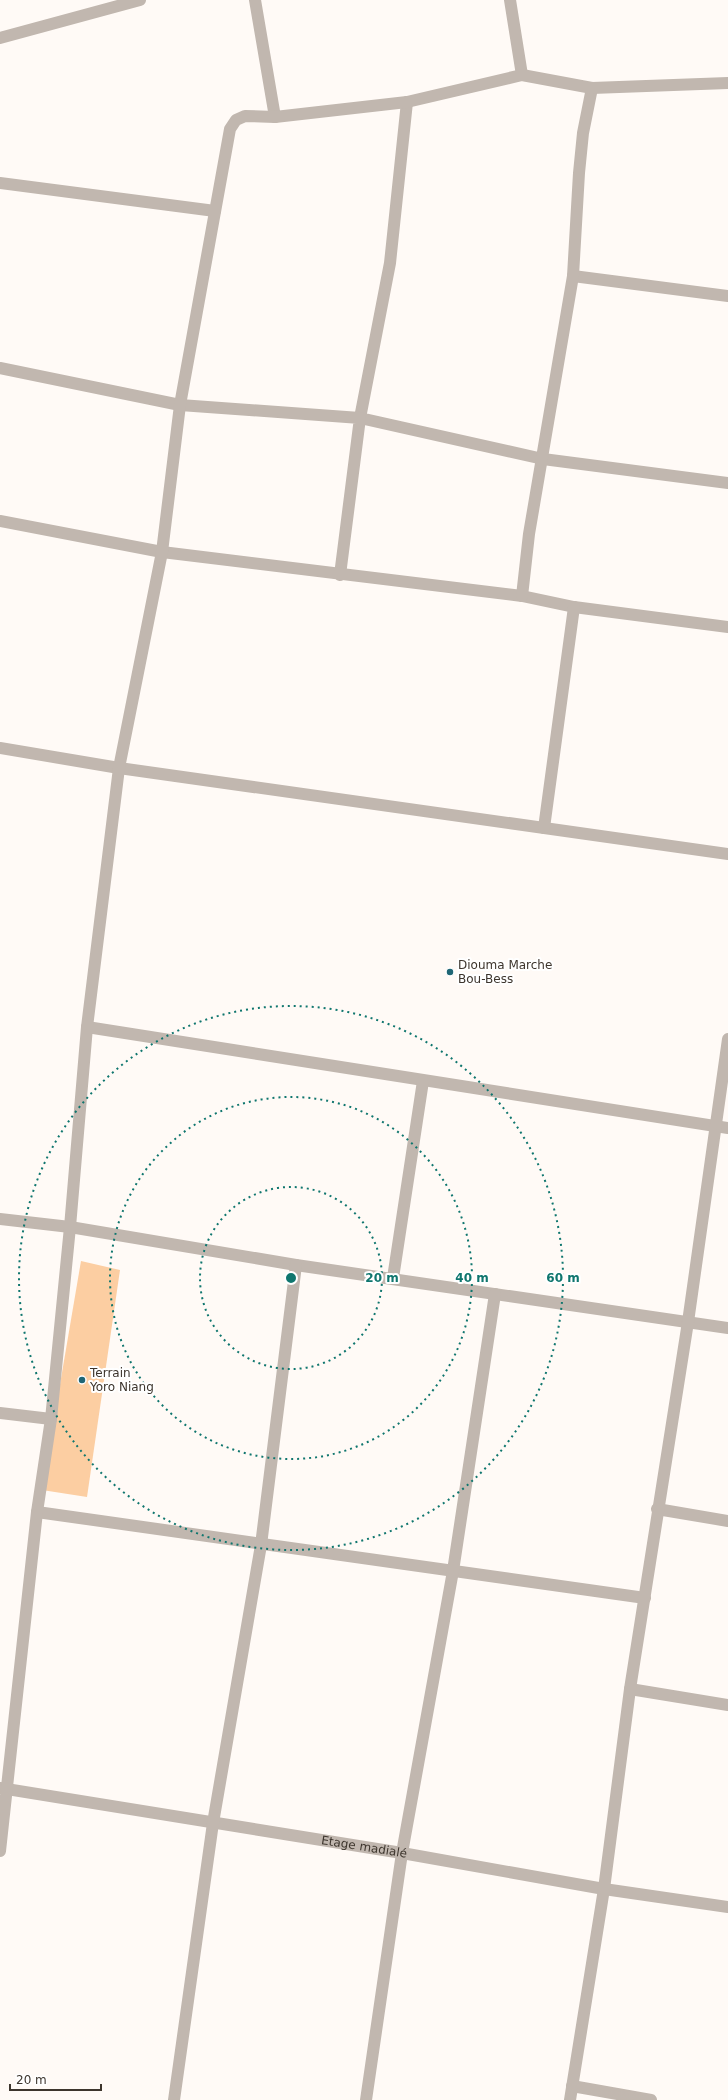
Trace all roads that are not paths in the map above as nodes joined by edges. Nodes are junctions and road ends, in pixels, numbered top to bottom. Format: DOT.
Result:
graph roads {
  1 [pos="140,0"];
  2 [pos="255,0"];
  3 [pos="510,0"];
  4 [pos="0,38"];
  5 [pos="522,75"];
  6 [pos="728,83"];
  7 [pos="592,88"];
  8 [pos="407,102"];
  9 [pos="275,117"];
  10 [pos="0,183"];
  11 [pos="215,211"];
  12 [pos="573,276"];
  13 [pos="728,296"];
  14 [pos="0,368"];
  15 [pos="180,405"];
  16 [pos="360,418"];
  17 [pos="543,459"];
  18 [pos="728,483"];
  19 [pos="0,521"];
  20 [pos="162,552"];
  21 [pos="340,575"];
  22 [pos="522,596"];
  23 [pos="574,607"];
  24 [pos="728,627"];
  25 [pos="0,748"];
  26 [pos="119,768"];
  27 [pos="544,828"];
  28 [pos="728,854"];
  29 [pos="87,1027"];
  30 [pos="728,1039"];
  31 [pos="423,1081"];
  32 [pos="716,1126"];
  33 [pos="728,1128"];
  34 [pos="0,1219"];
  35 [pos="70,1227"];
  36 [pos="296,1265"];
  37 [pos="393,1278"];
  38 [pos="495,1294"];
  39 [pos="688,1322"];
  40 [pos="728,1328"];
  41 [pos="0,1413"];
  42 [pos="51,1419"];
  43 [pos="657,1509"];
  44 [pos="37,1512"];
  45 [pos="728,1521"];
  46 [pos="261,1545"];
  47 [pos="453,1571"];
  48 [pos="645,1598"];
  49 [pos="630,1689"];
  50 [pos="728,1705"];
  51 [pos="3,1789"];
  52 [pos="213,1823"];
  53 [pos="0,1851"];
  54 [pos="402,1853"];
  55 [pos="604,1889"];
  56 [pos="728,1907"];
  57 [pos="572,2086"];
  58 [pos="174,2100"];
  59 [pos="366,2100"];
  60 [pos="570,2100"];
  61 [pos="651,2100"];
  1 -- 4 [label="street"];
  2 -- 9 [label="street"];
  3 -- 5 [label="street"];
  5 -- 7 [label="street"];
  5 -- 8 [label="street"];
  6 -- 7 [label="street"];
  7 -- 12 [label="street"];
  8 -- 9 [label="street"];
  8 -- 16 [label="street"];
  9 -- 11 [label="street"];
  10 -- 11 [label="street"];
  11 -- 15 [label="street"];
  12 -- 13 [label="street"];
  12 -- 17 [label="street"];
  14 -- 15 [label="street"];
  15 -- 16 [label="street"];
  15 -- 20 [label="street"];
  16 -- 17 [label="street"];
  16 -- 21 [label="street"];
  17 -- 18 [label="street"];
  17 -- 22 [label="street"];
  19 -- 20 [label="street"];
  20 -- 21 [label="street"];
  20 -- 26 [label="street"];
  21 -- 22 [label="street"];
  22 -- 23 [label="street"];
  23 -- 24 [label="street"];
  23 -- 27 [label="street"];
  25 -- 26 [label="street"];
  26 -- 27 [label="street"];
  26 -- 29 [label="street"];
  27 -- 28 [label="street"];
  29 -- 31 [label="street"];
  29 -- 35 [label="street"];
  30 -- 32 [label="street"];
  31 -- 32 [label="street"];
  31 -- 37 [label="street"];
  32 -- 33 [label="street"];
  32 -- 39 [label="street"];
  34 -- 35 [label="street"];
  35 -- 36 [label="street"];
  35 -- 42 [label="street"];
  36 -- 37 [label="street"];
  36 -- 46 [label="street"];
  37 -- 38 [label="street"];
  38 -- 39 [label="street"];
  38 -- 47 [label="street"];
  39 -- 40 [label="street"];
  39 -- 43 [label="street"];
  41 -- 42 [label="street"];
  42 -- 44 [label="street"];
  43 -- 45 [label="street"];
  43 -- 48 [label="street"];
  44 -- 46 [label="street"];
  44 -- 51 [label="street"];
  46 -- 47 [label="street"];
  46 -- 52 [label="street"];
  47 -- 48 [label="street"];
  47 -- 54 [label="street"];
  48 -- 49 [label="street"];
  49 -- 50 [label="street"];
  49 -- 55 [label="street"];
  51 -- 52 [label="street, Etage madialé"];
  51 -- 53 [label="street"];
  52 -- 54 [label="street, Etage madialé"];
  52 -- 58 [label="street"];
  54 -- 55 [label="street, Etage madialé"];
  54 -- 59 [label="street"];
  55 -- 56 [label="street, Etage madialé"];
  55 -- 57 [label="street"];
  57 -- 60 [label="street"];
  57 -- 61 [label="street"];
}
